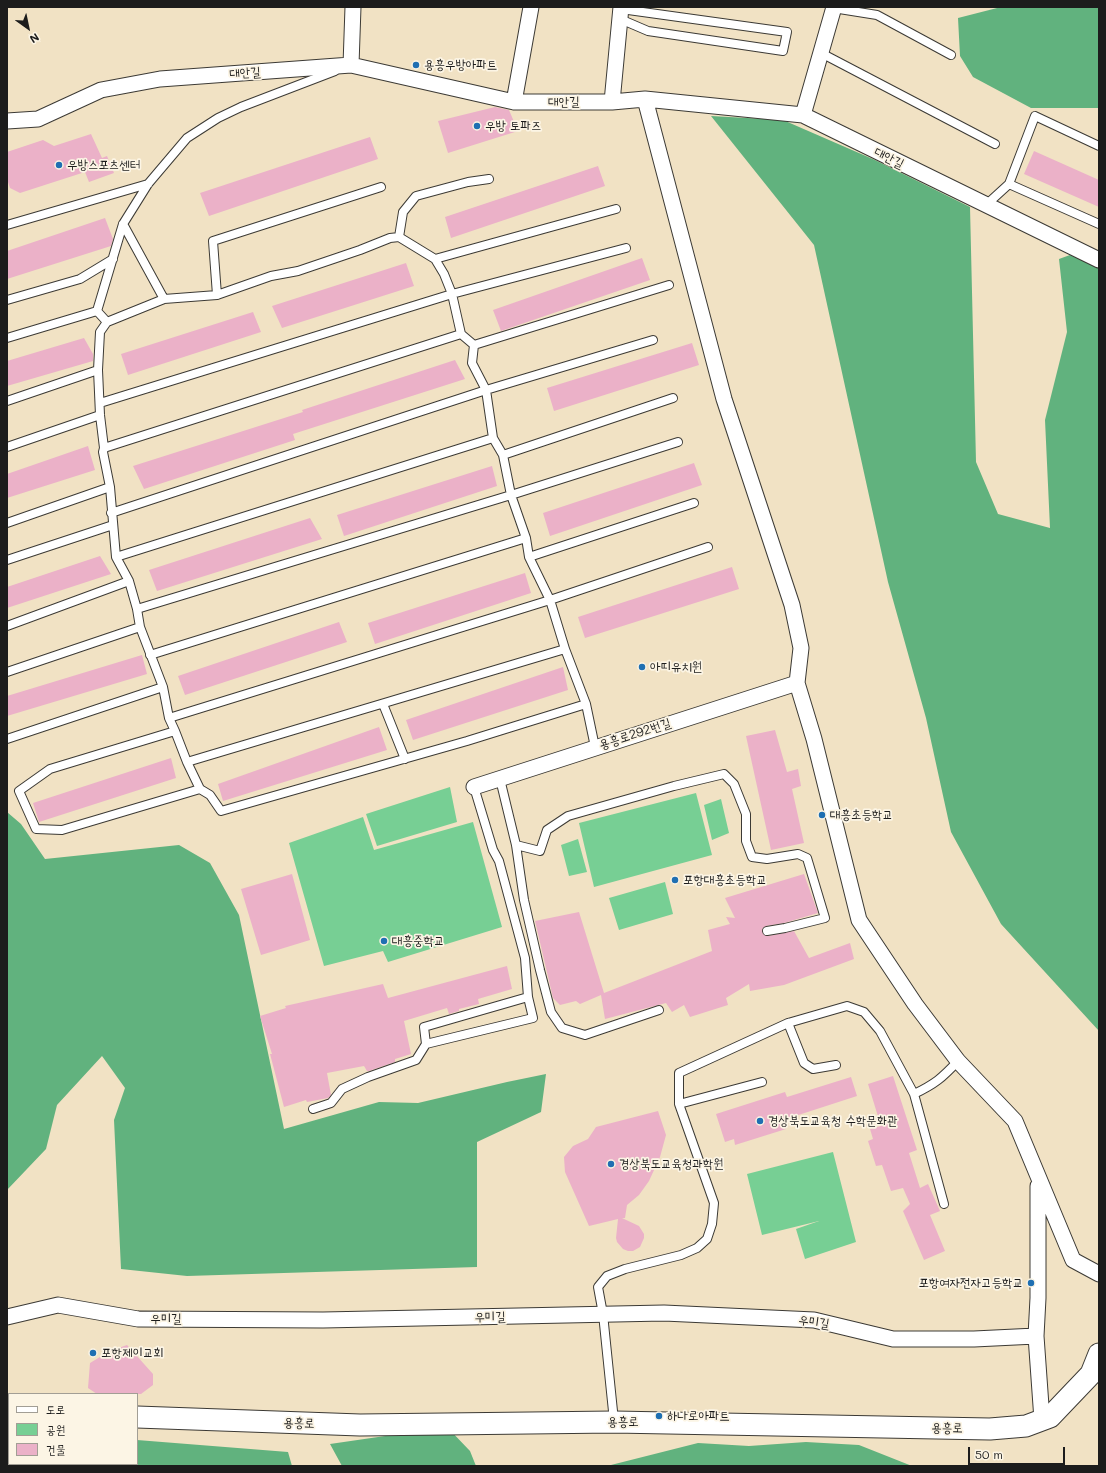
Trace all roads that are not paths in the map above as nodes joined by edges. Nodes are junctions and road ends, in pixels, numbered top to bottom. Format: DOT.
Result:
graph roads {
  1 [pos="353,7"];
  2 [pos="531,7"];
  3 [pos="833,7"];
  4 [pos="620,12"];
  5 [pos="821,53"];
  6 [pos="950,55"];
  7 [pos="351,65"];
  8 [pos="646,99"];
  9 [pos="514,102"];
  10 [pos="612,102"];
  11 [pos="803,115"];
  12 [pos="7,121"];
  13 [pos="995,144"];
  14 [pos="1099,146"];
  15 [pos="489,179"];
  16 [pos="148,184"];
  17 [pos="1009,184"];
  18 [pos="381,187"];
  19 [pos="986,205"];
  20 [pos="616,209"];
  21 [pos="123,224"];
  22 [pos="1099,224"];
  23 [pos="7,225"];
  24 [pos="399,237"];
  25 [pos="626,248"];
  26 [pos="113,259"];
  27 [pos="435,259"];
  28 [pos="1099,260"];
  29 [pos="669,285"];
  30 [pos="452,294"];
  31 [pos="217,295"];
  32 [pos="164,299"];
  33 [pos="7,300"];
  34 [pos="97,311"];
  35 [pos="107,322"];
  36 [pos="461,334"];
  37 [pos="7,338"];
  38 [pos="653,340"];
  39 [pos="474,345"];
  40 [pos="98,370"];
  41 [pos="486,390"];
  42 [pos="674,398"];
  43 [pos="7,401"];
  44 [pos="100,402"];
  45 [pos="100,415"];
  46 [pos="493,438"];
  47 [pos="678,442"];
  48 [pos="7,448"];
  49 [pos="104,448"];
  50 [pos="502,455"];
  51 [pos="110,487"];
  52 [pos="512,495"];
  53 [pos="694,503"];
  54 [pos="111,513"];
  55 [pos="7,523"];
  56 [pos="113,525"];
  57 [pos="526,538"];
  58 [pos="708,547"];
  59 [pos="116,557"];
  60 [pos="529,557"];
  61 [pos="7,560"];
  62 [pos="129,581"];
  63 [pos="550,600"];
  64 [pos="137,609"];
  65 [pos="7,626"];
  66 [pos="140,627"];
  67 [pos="565,649"];
  68 [pos="150,655"];
  69 [pos="7,672"];
  70 [pos="797,683"];
  71 [pos="163,687"];
  72 [pos="383,704"];
  73 [pos="586,704"];
  74 [pos="169,718"];
  75 [pos="176,731"];
  76 [pos="7,739"];
  77 [pos="595,747"];
  78 [pos="405,759"];
  79 [pos="187,762"];
  80 [pos="500,779"];
  81 [pos="474,787"];
  82 [pos="200,789"];
  83 [pos="516,845"];
  84 [pos="767,931"];
  85 [pos="528,997"];
  86 [pos="660,1010"];
  87 [pos="788,1023"];
  88 [pos="426,1044"];
  89 [pos="958,1062"];
  90 [pos="836,1065"];
  91 [pos="762,1082"];
  92 [pos="914,1094"];
  93 [pos="679,1104"];
  94 [pos="312,1109"];
  95 [pos="1038,1179"];
  96 [pos="944,1204"];
  97 [pos="1099,1274"];
  98 [pos="603,1314"];
  99 [pos="7,1317"];
  100 [pos="1036,1336"];
  101 [pos="1099,1354"];
  102 [pos="138,1417"];
  103 [pos="1042,1420"];
  104 [pos="614,1422"];
  1 -- 7 [label="street"];
  2 -- 9 [label="street"];
  3 -- 5 [label="street"];
  3 -- 6 [label="lane"];
  4 -- 4 [label="lane"];
  4 -- 10 [label="street"];
  5 -- 11 [label="street"];
  5 -- 13 [label="lane"];
  7 -- 9 [label="street, 대안길"];
  7 -- 12 [label="street, 대안길"];
  7 -- 16 [label="lane"];
  8 -- 10 [label="street, 대안길"];
  8 -- 11 [label="street, 대안길"];
  8 -- 70 [label="street"];
  9 -- 10 [label="street, 대안길"];
  11 -- 19 [label="street, 대안길"];
  14 -- 17 [label="lane"];
  15 -- 24 [label="lane"];
  16 -- 21 [label="lane"];
  16 -- 23 [label="lane"];
  17 -- 19 [label="lane"];
  17 -- 22 [label="lane"];
  18 -- 31 [label="lane"];
  19 -- 28 [label="street, 대안길"];
  20 -- 27 [label="lane"];
  21 -- 26 [label="lane"];
  21 -- 32 [label="lane"];
  24 -- 27 [label="lane"];
  24 -- 31 [label="lane"];
  25 -- 30 [label="lane"];
  26 -- 33 [label="lane"];
  26 -- 34 [label="lane"];
  27 -- 30 [label="lane"];
  29 -- 39 [label="lane"];
  30 -- 36 [label="lane"];
  30 -- 44 [label="lane"];
  31 -- 32 [label="lane"];
  32 -- 35 [label="lane"];
  34 -- 35 [label="lane"];
  34 -- 37 [label="lane"];
  35 -- 40 [label="lane"];
  36 -- 39 [label="lane"];
  36 -- 49 [label="lane"];
  38 -- 41 [label="lane"];
  39 -- 41 [label="lane"];
  40 -- 43 [label="lane"];
  40 -- 44 [label="lane"];
  41 -- 46 [label="lane"];
  41 -- 54 [label="lane"];
  42 -- 50 [label="lane"];
  44 -- 45 [label="lane"];
  45 -- 48 [label="lane"];
  45 -- 49 [label="lane"];
  46 -- 50 [label="lane"];
  46 -- 59 [label="lane"];
  47 -- 52 [label="lane"];
  49 -- 51 [label="lane"];
  50 -- 52 [label="lane"];
  51 -- 54 [label="lane"];
  51 -- 55 [label="lane"];
  52 -- 57 [label="lane"];
  52 -- 64 [label="lane"];
  53 -- 60 [label="lane"];
  54 -- 56 [label="lane"];
  56 -- 59 [label="lane"];
  56 -- 61 [label="lane"];
  57 -- 60 [label="lane"];
  57 -- 68 [label="lane"];
  58 -- 63 [label="lane"];
  59 -- 62 [label="lane"];
  60 -- 63 [label="lane"];
  62 -- 64 [label="lane"];
  62 -- 65 [label="lane"];
  63 -- 67 [label="lane"];
  63 -- 74 [label="lane"];
  64 -- 66 [label="lane"];
  66 -- 68 [label="lane"];
  66 -- 69 [label="lane"];
  67 -- 72 [label="lane"];
  67 -- 73 [label="lane"];
  68 -- 71 [label="lane"];
  70 -- 77 [label="street, 용흥로292번길"];
  70 -- 89 [label="street"];
  71 -- 74 [label="lane"];
  71 -- 76 [label="lane"];
  72 -- 78 [label="lane"];
  72 -- 79 [label="lane"];
  73 -- 77 [label="lane"];
  73 -- 78 [label="lane"];
  74 -- 75 [label="lane"];
  75 -- 79 [label="lane"];
  75 -- 82 [label="lane"];
  77 -- 80 [label="street, 용흥로292번길"];
  78 -- 82 [label="lane"];
  79 -- 82 [label="lane"];
  80 -- 81 [label="street, 용흥로292번길"];
  80 -- 83 [label="lane"];
  81 -- 85 [label="lane"];
  83 -- 84 [label="lane"];
  83 -- 86 [label="lane"];
  85 -- 88 [label="lane"];
  85 -- 88 [label="lane"];
  87 -- 90 [label="lane"];
  87 -- 92 [label="lane"];
  87 -- 93 [label="lane"];
  88 -- 94 [label="lane"];
  89 -- 92 [label="lane"];
  89 -- 95 [label="street"];
  91 -- 93 [label="lane"];
  92 -- 96 [label="lane"];
  93 -- 98 [label="lane"];
  95 -- 97 [label="street"];
  95 -- 100 [label="street"];
  98 -- 99 [label="street, 우미길"];
  98 -- 100 [label="street, 우미길"];
  98 -- 104 [label="lane"];
  100 -- 103 [label="street"];
  101 -- 103 [label="main road, 용흥로"];
  102 -- 104 [label="main road, 용흥로"];
  103 -- 104 [label="main road, 용흥로"];
}
